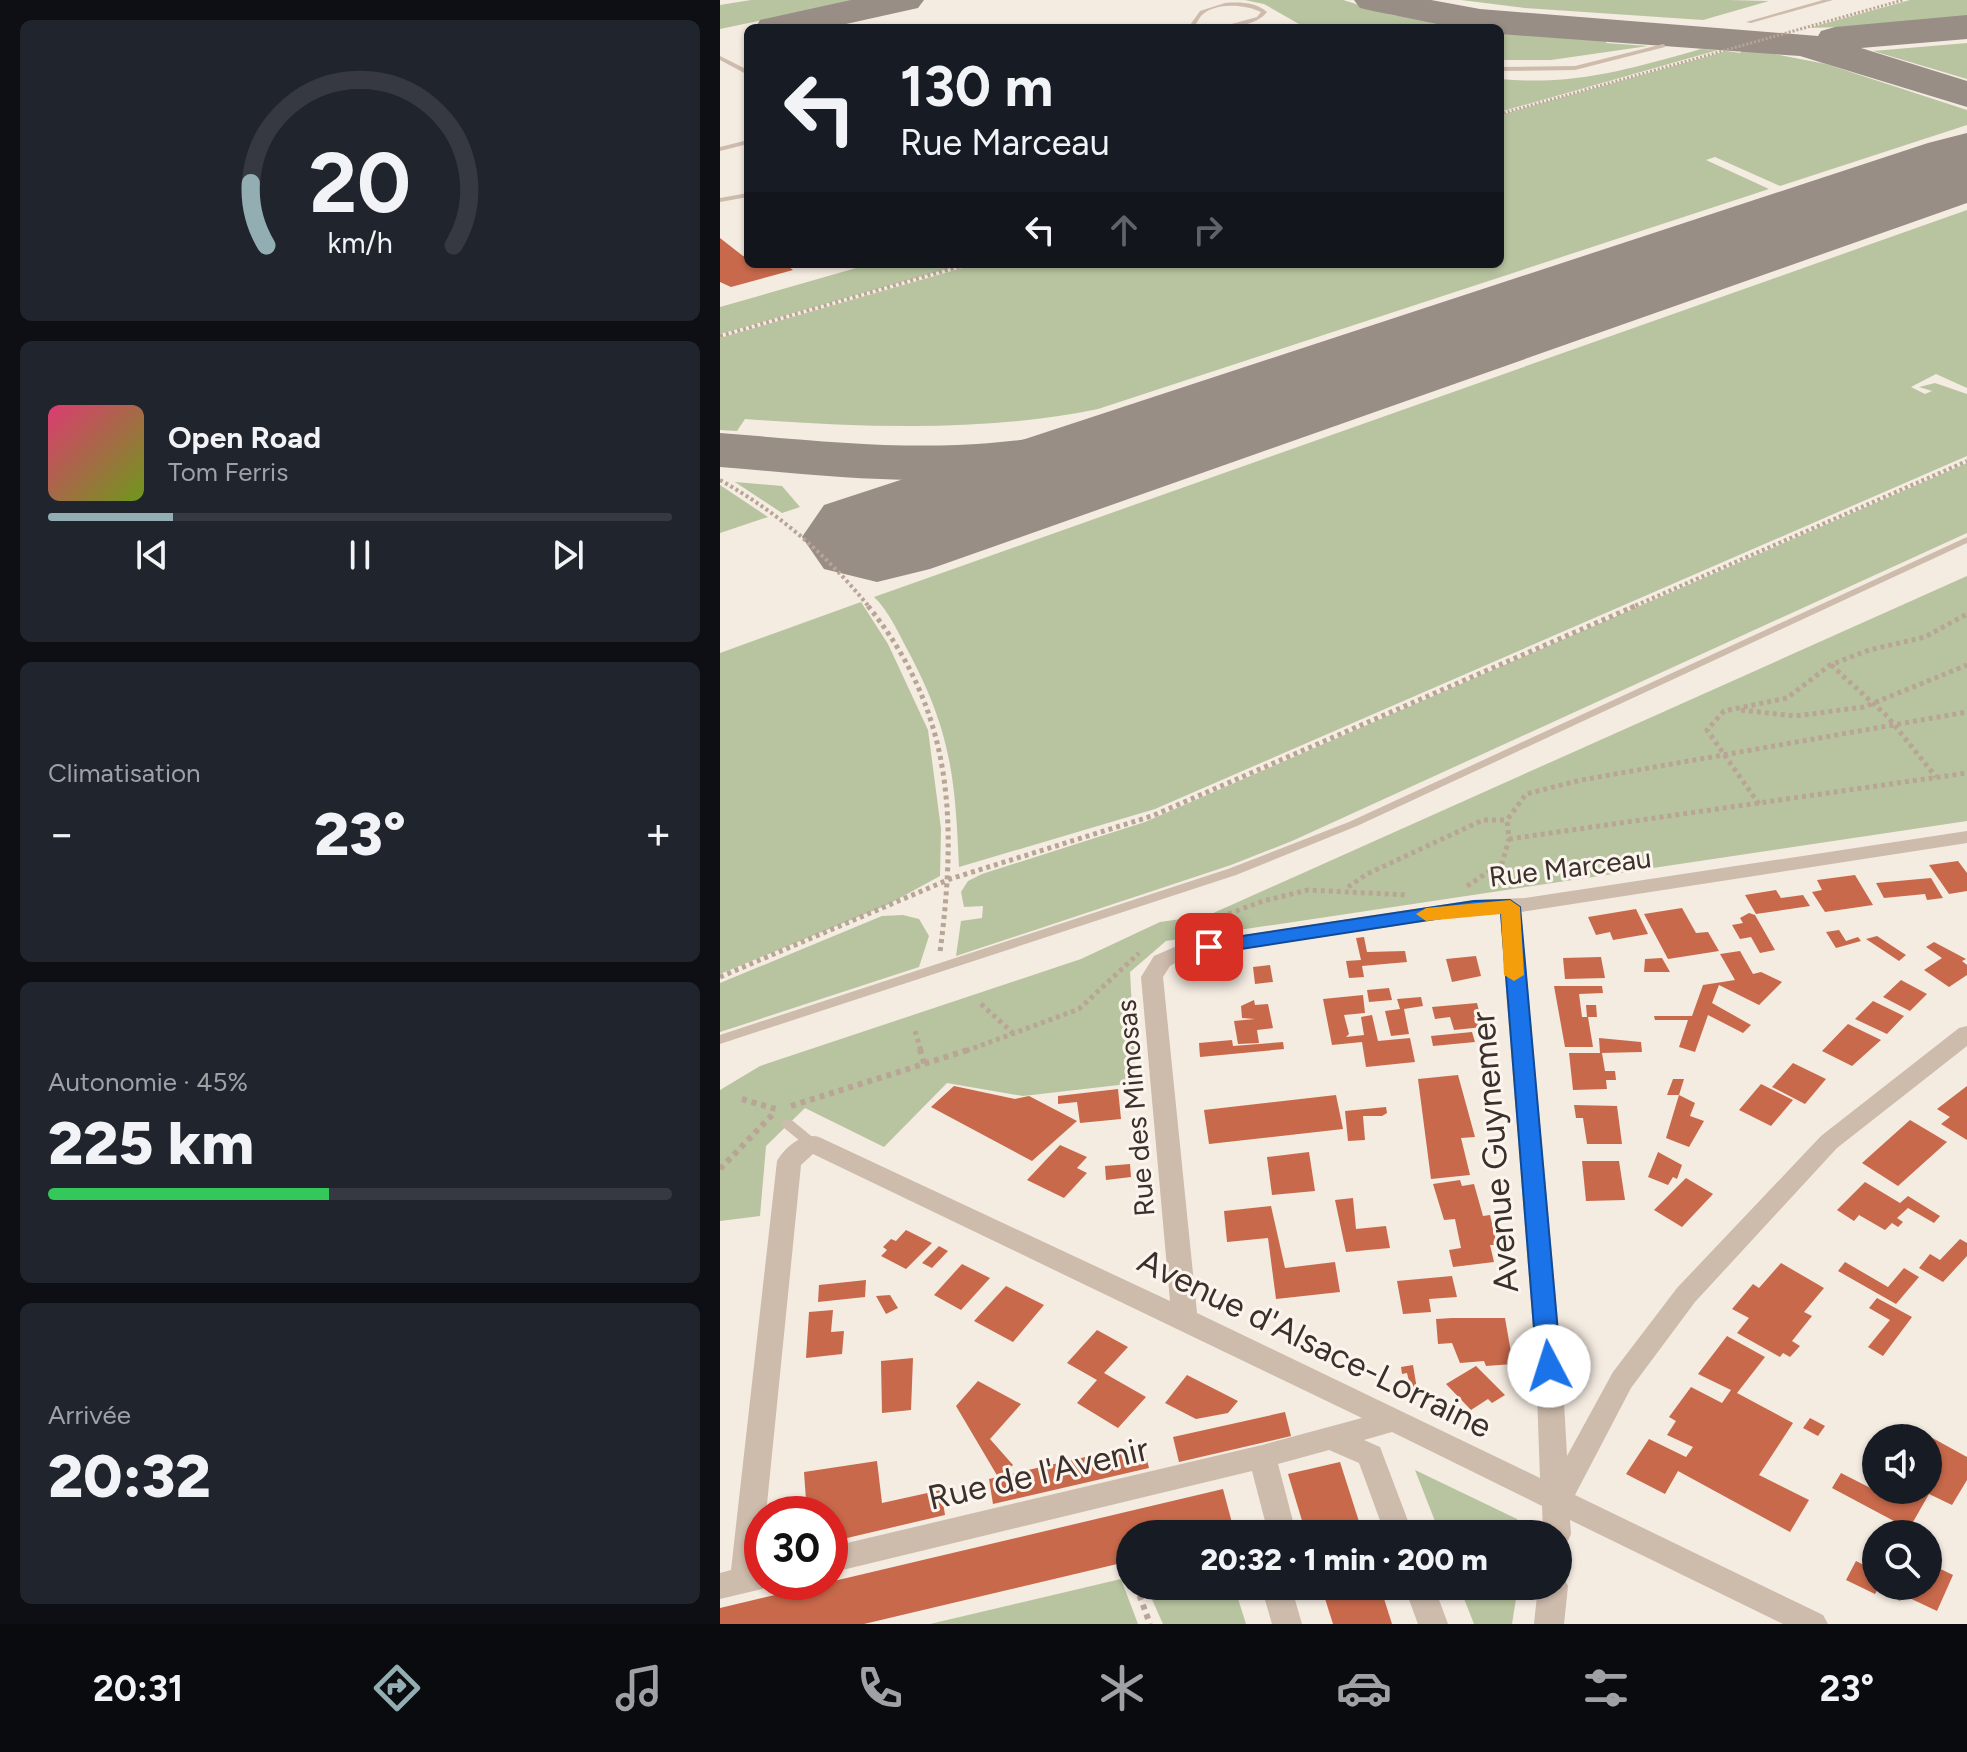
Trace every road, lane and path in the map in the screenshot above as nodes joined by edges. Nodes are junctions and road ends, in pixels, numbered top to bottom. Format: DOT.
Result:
graph roads {
  1 [pos="1830,0"];
  2 [pos="1903,0"];
  3 [pos="1749,22"];
  4 [pos="1194,24"];
  5 [pos="1236,24"];
  6 [pos="1663,46"];
  7 [pos="720,58"];
  8 [pos="1504,69"];
  9 [pos="744,71"];
  10 [pos="1504,113"];
  11 [pos="744,143"];
  12 [pos="720,149"];
  13 [pos="744,196"];
  14 [pos="720,200"];
  15 [pos="954,268"];
  16 [pos="720,336"];
  17 [pos="1967,461"];
  18 [pos="720,480"];
  19 [pos="1967,540"];
  20 [pos="1967,614"];
  21 [pos="1830,665"];
  22 [pos="1967,665"];
  23 [pos="1877,702"];
  24 [pos="1734,710"];
  25 [pos="1967,712"];
  26 [pos="1898,724"];
  27 [pos="1725,754"];
  28 [pos="1967,773"];
  29 [pos="1936,777"];
  30 [pos="1526,794"];
  31 [pos="1759,804"];
  32 [pos="1507,820"];
  33 [pos="1967,837"];
  34 [pos="1509,839"];
  35 [pos="950,879"];
  36 [pos="1347,889"];
  37 [pos="1510,907"];
  38 [pos="1179,952"];
  39 [pos="938,969"];
  40 [pos="720,977"];
  41 [pos="981,1004"];
  42 [pos="915,1031"];
  43 [pos="1014,1034"];
  44 [pos="1967,1034"];
  45 [pos="720,1040"];
  46 [pos="925,1066"];
  47 [pos="742,1099"];
  48 [pos="788,1124"];
  49 [pos="811,1143"];
  50 [pos="1185,1319"];
  51 [pos="1395,1420"];
  52 [pos="1334,1440"];
  53 [pos="1262,1457"];
  54 [pos="1558,1499"];
  55 [pos="1279,1520"];
  56 [pos="1394,1520"];
  57 [pos="1557,1520"];
  58 [pos="848,1556"];
  59 [pos="742,1580"];
  60 [pos="1141,1600"];
  61 [pos="1280,1600"];
  62 [pos="1424,1600"];
  63 [pos="1552,1600"];
  64 [pos="1150,1624"];
  65 [pos="1287,1624"];
  66 [pos="1433,1624"];
  67 [pos="1549,1624"];
  68 [pos="1813,1624"];
  1 -- 3 [label="lane"];
  2 -- 10 [label="path"];
  4 -- 5 [label="lane"];
  6 -- 8 [label="lane"];
  7 -- 9 [label="lane"];
  11 -- 12 [label="lane"];
  13 -- 14 [label="lane"];
  15 -- 16 [label="path"];
  17 -- 35 [label="path"];
  18 -- 35 [label="path"];
  19 -- 39 [label="lane"];
  20 -- 21 [label="path"];
  21 -- 23 [label="path"];
  21 -- 24 [label="path"];
  22 -- 23 [label="path"];
  23 -- 24 [label="path"];
  23 -- 26 [label="path"];
  24 -- 27 [label="path"];
  25 -- 26 [label="path"];
  26 -- 27 [label="path"];
  26 -- 29 [label="path"];
  27 -- 30 [label="path"];
  27 -- 31 [label="path"];
  28 -- 29 [label="path"];
  29 -- 31 [label="path"];
  31 -- 34 [label="path"];
  32 -- 36 [label="path"];
  33 -- 37 [label="street, Rue Marceau"];
  35 -- 39 [label="path"];
  35 -- 40 [label="path"];
  37 -- 38 [label="street, Rue Marceau"];
  37 -- 54 [label="street, Avenue Guynemer"];
  38 -- 50 [label="street, Rue des Mimosas"];
  39 -- 45 [label="lane"];
  41 -- 43 [label="path"];
  42 -- 46 [label="path"];
  44 -- 54 [label="street"];
  47 -- 48 [label="path"];
  48 -- 49 [label="lane"];
  49 -- 50 [label="street, Avenue d'Alsace-Lorraine"];
  49 -- 59 [label="street"];
  50 -- 51 [label="street, Avenue d'Alsace-Lorraine"];
  51 -- 52 [label="street, Rue de l'Avenir"];
  51 -- 54 [label="street, Avenue d'Alsace-Lorraine"];
  52 -- 53 [label="street, Rue de l'Avenir"];
  52 -- 56 [label="street"];
  53 -- 55 [label="street"];
  53 -- 58 [label="street, Rue de l'Avenir"];
  54 -- 57 [label="street, Avenue Guynemer"];
  54 -- 68 [label="street, Avenue d'Alsace-Lorraine"];
  60 -- 64 [label="path"];
  61 -- 65 [label="street"];
  62 -- 66 [label="street"];
  63 -- 67 [label="street"];
}
